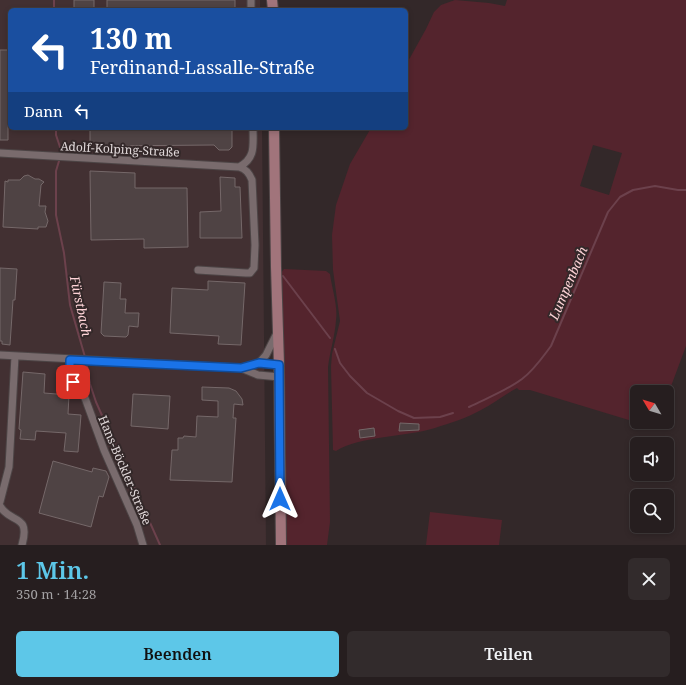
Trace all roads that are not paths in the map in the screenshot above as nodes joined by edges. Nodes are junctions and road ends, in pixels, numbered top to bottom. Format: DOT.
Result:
graph roads {
  1 [pos="253,130"];
  2 [pos="274,130"];
  3 [pos="0,153"];
  4 [pos="239,167"];
  5 [pos="198,270"];
  6 [pos="278,332"];
  7 [pos="0,355"];
  8 [pos="15,356"];
  9 [pos="74,360"];
  10 [pos="259,363"];
  11 [pos="279,365"];
  12 [pos="241,368"];
  13 [pos="280,377"];
  14 [pos="0,502"];
  15 [pos="0,506"];
  16 [pos="22,545"];
  17 [pos="143,545"];
  18 [pos="281,545"];
  1 -- 4 [label="street"];
  2 -- 6 [label="main road"];
  3 -- 4 [label="street, Adolf-Kolping-Straße"];
  4 -- 5 [label="street"];
  6 -- 10 [label="street"];
  6 -- 11 [label="main road"];
  7 -- 8 [label="street"];
  8 -- 9 [label="street"];
  8 -- 14 [label="street"];
  9 -- 12 [label="street"];
  9 -- 17 [label="street, Hans-Böckler-Straße"];
  10 -- 11 [label="street"];
  10 -- 12 [label="street"];
  11 -- 13 [label="main road"];
  12 -- 13 [label="street"];
  13 -- 18 [label="main road"];
  15 -- 16 [label="street"];
}
